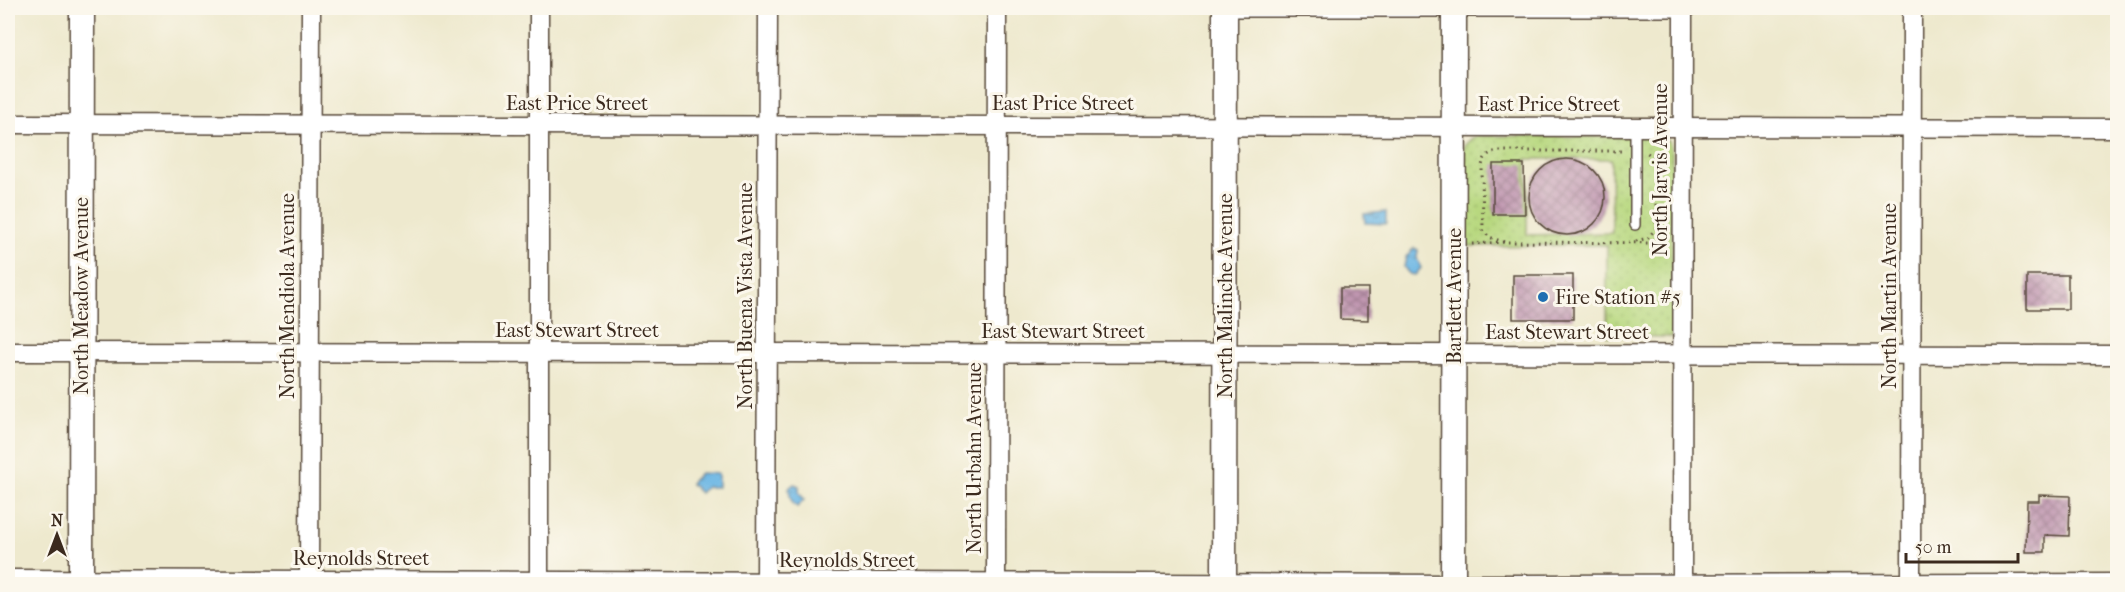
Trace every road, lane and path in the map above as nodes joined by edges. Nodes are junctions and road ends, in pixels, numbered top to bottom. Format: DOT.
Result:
graph roads {
  1 [pos="82,8"];
  2 [pos="311,8"];
  3 [pos="539,8"];
  4 [pos="768,8"];
  5 [pos="997,8"];
  6 [pos="1912,8"];
  7 [pos="1225,10"];
  8 [pos="1454,10"];
  9 [pos="1683,10"];
  10 [pos="8,124"];
  11 [pos="82,124"];
  12 [pos="310,125"];
  13 [pos="539,125"];
  14 [pos="768,125"];
  15 [pos="997,126"];
  16 [pos="1225,126"];
  17 [pos="1454,127"];
  18 [pos="1635,127"];
  19 [pos="1683,127"];
  20 [pos="1911,128"];
  21 [pos="2118,128"];
  22 [pos="1630,151"];
  23 [pos="1641,151"];
  24 [pos="1635,225"];
  25 [pos="1504,242"];
  26 [pos="1632,242"];
  27 [pos="1669,243"];
  28 [pos="1467,244"];
  29 [pos="8,352"];
  30 [pos="81,352"];
  31 [pos="309,352"];
  32 [pos="539,353"];
  33 [pos="767,353"];
  34 [pos="996,353"];
  35 [pos="1224,354"];
  36 [pos="1454,354"];
  37 [pos="1682,354"];
  38 [pos="1911,355"];
  39 [pos="2118,355"];
  40 [pos="8,579"];
  41 [pos="81,582"];
  42 [pos="309,583"];
  43 [pos="539,583"];
  44 [pos="766,583"];
  45 [pos="2118,583"];
  46 [pos="996,584"];
  47 [pos="1224,584"];
  48 [pos="1453,584"];
  49 [pos="1682,584"];
  50 [pos="1911,584"];
  1 -- 11 [label="main road, North Meadow Avenue"];
  2 -- 12 [label="street, North Mendiola Avenue"];
  3 -- 13 [label="street"];
  4 -- 14 [label="street, North Buena Vista Avenue"];
  5 -- 15 [label="street, North Urbahn Avenue"];
  6 -- 20 [label="street, North Martin Avenue"];
  7 -- 8 [label="lane"];
  7 -- 16 [label="main road, North Malinche Avenue"];
  8 -- 9 [label="lane"];
  8 -- 17 [label="main road, Bartlett Avenue"];
  9 -- 19 [label="street, North Jarvis Avenue"];
  10 -- 11 [label="street, East Price Street"];
  11 -- 12 [label="street, East Price Street"];
  11 -- 30 [label="main road, North Meadow Avenue"];
  12 -- 13 [label="street, East Price Street"];
  12 -- 31 [label="street, North Mendiola Avenue"];
  13 -- 14 [label="street, East Price Street"];
  13 -- 32 [label="street"];
  14 -- 15 [label="street, East Price Street"];
  14 -- 33 [label="street, North Buena Vista Avenue"];
  15 -- 16 [label="street, East Price Street"];
  15 -- 34 [label="street, North Urbahn Avenue"];
  16 -- 17 [label="street, East Price Street"];
  16 -- 35 [label="main road, North Malinche Avenue"];
  17 -- 18 [label="street, East Price Street"];
  17 -- 36 [label="main road, Bartlett Avenue"];
  18 -- 19 [label="street, East Price Street"];
  18 -- 24 [label="lane"];
  19 -- 20 [label="street, East Price Street"];
  19 -- 37 [label="street, North Jarvis Avenue"];
  20 -- 21 [label="street, East Price Street"];
  20 -- 38 [label="street, North Martin Avenue"];
  22 -- 25 [label="path"];
  23 -- 26 [label="path"];
  25 -- 26 [label="path"];
  25 -- 28 [label="path"];
  26 -- 27 [label="path"];
  29 -- 30 [label="street, East Stewart Street"];
  30 -- 31 [label="street, East Stewart Street"];
  30 -- 41 [label="main road, North Meadow Avenue"];
  31 -- 32 [label="street, East Stewart Street"];
  31 -- 42 [label="street, North Mendiola Avenue"];
  32 -- 33 [label="street, East Stewart Street"];
  32 -- 43 [label="street"];
  33 -- 34 [label="street, East Stewart Street"];
  33 -- 44 [label="street, North Buena Vista Avenue"];
  34 -- 35 [label="street, East Stewart Street"];
  34 -- 46 [label="street, North Urbahn Avenue"];
  35 -- 36 [label="street, East Stewart Street"];
  35 -- 47 [label="main road, North Malinche Avenue"];
  36 -- 37 [label="street, East Stewart Street"];
  36 -- 48 [label="main road, Bartlett Avenue"];
  37 -- 38 [label="street, East Stewart Street"];
  37 -- 49 [label="street, North Jarvis Avenue"];
  38 -- 39 [label="street, East Stewart Street"];
  38 -- 50 [label="street, North Martin Avenue"];
  40 -- 41 [label="street, Reynolds Street"];
  41 -- 42 [label="street, Reynolds Street"];
  42 -- 43 [label="street, Reynolds Street"];
  43 -- 44 [label="street, Reynolds Street"];
  44 -- 46 [label="street, Reynolds Street"];
  45 -- 50 [label="street, Reynolds Street"];
  46 -- 47 [label="street, Reynolds Street"];
  47 -- 48 [label="street, Reynolds Street"];
  48 -- 49 [label="street, Reynolds Street"];
  49 -- 50 [label="street, Reynolds Street"];
}
